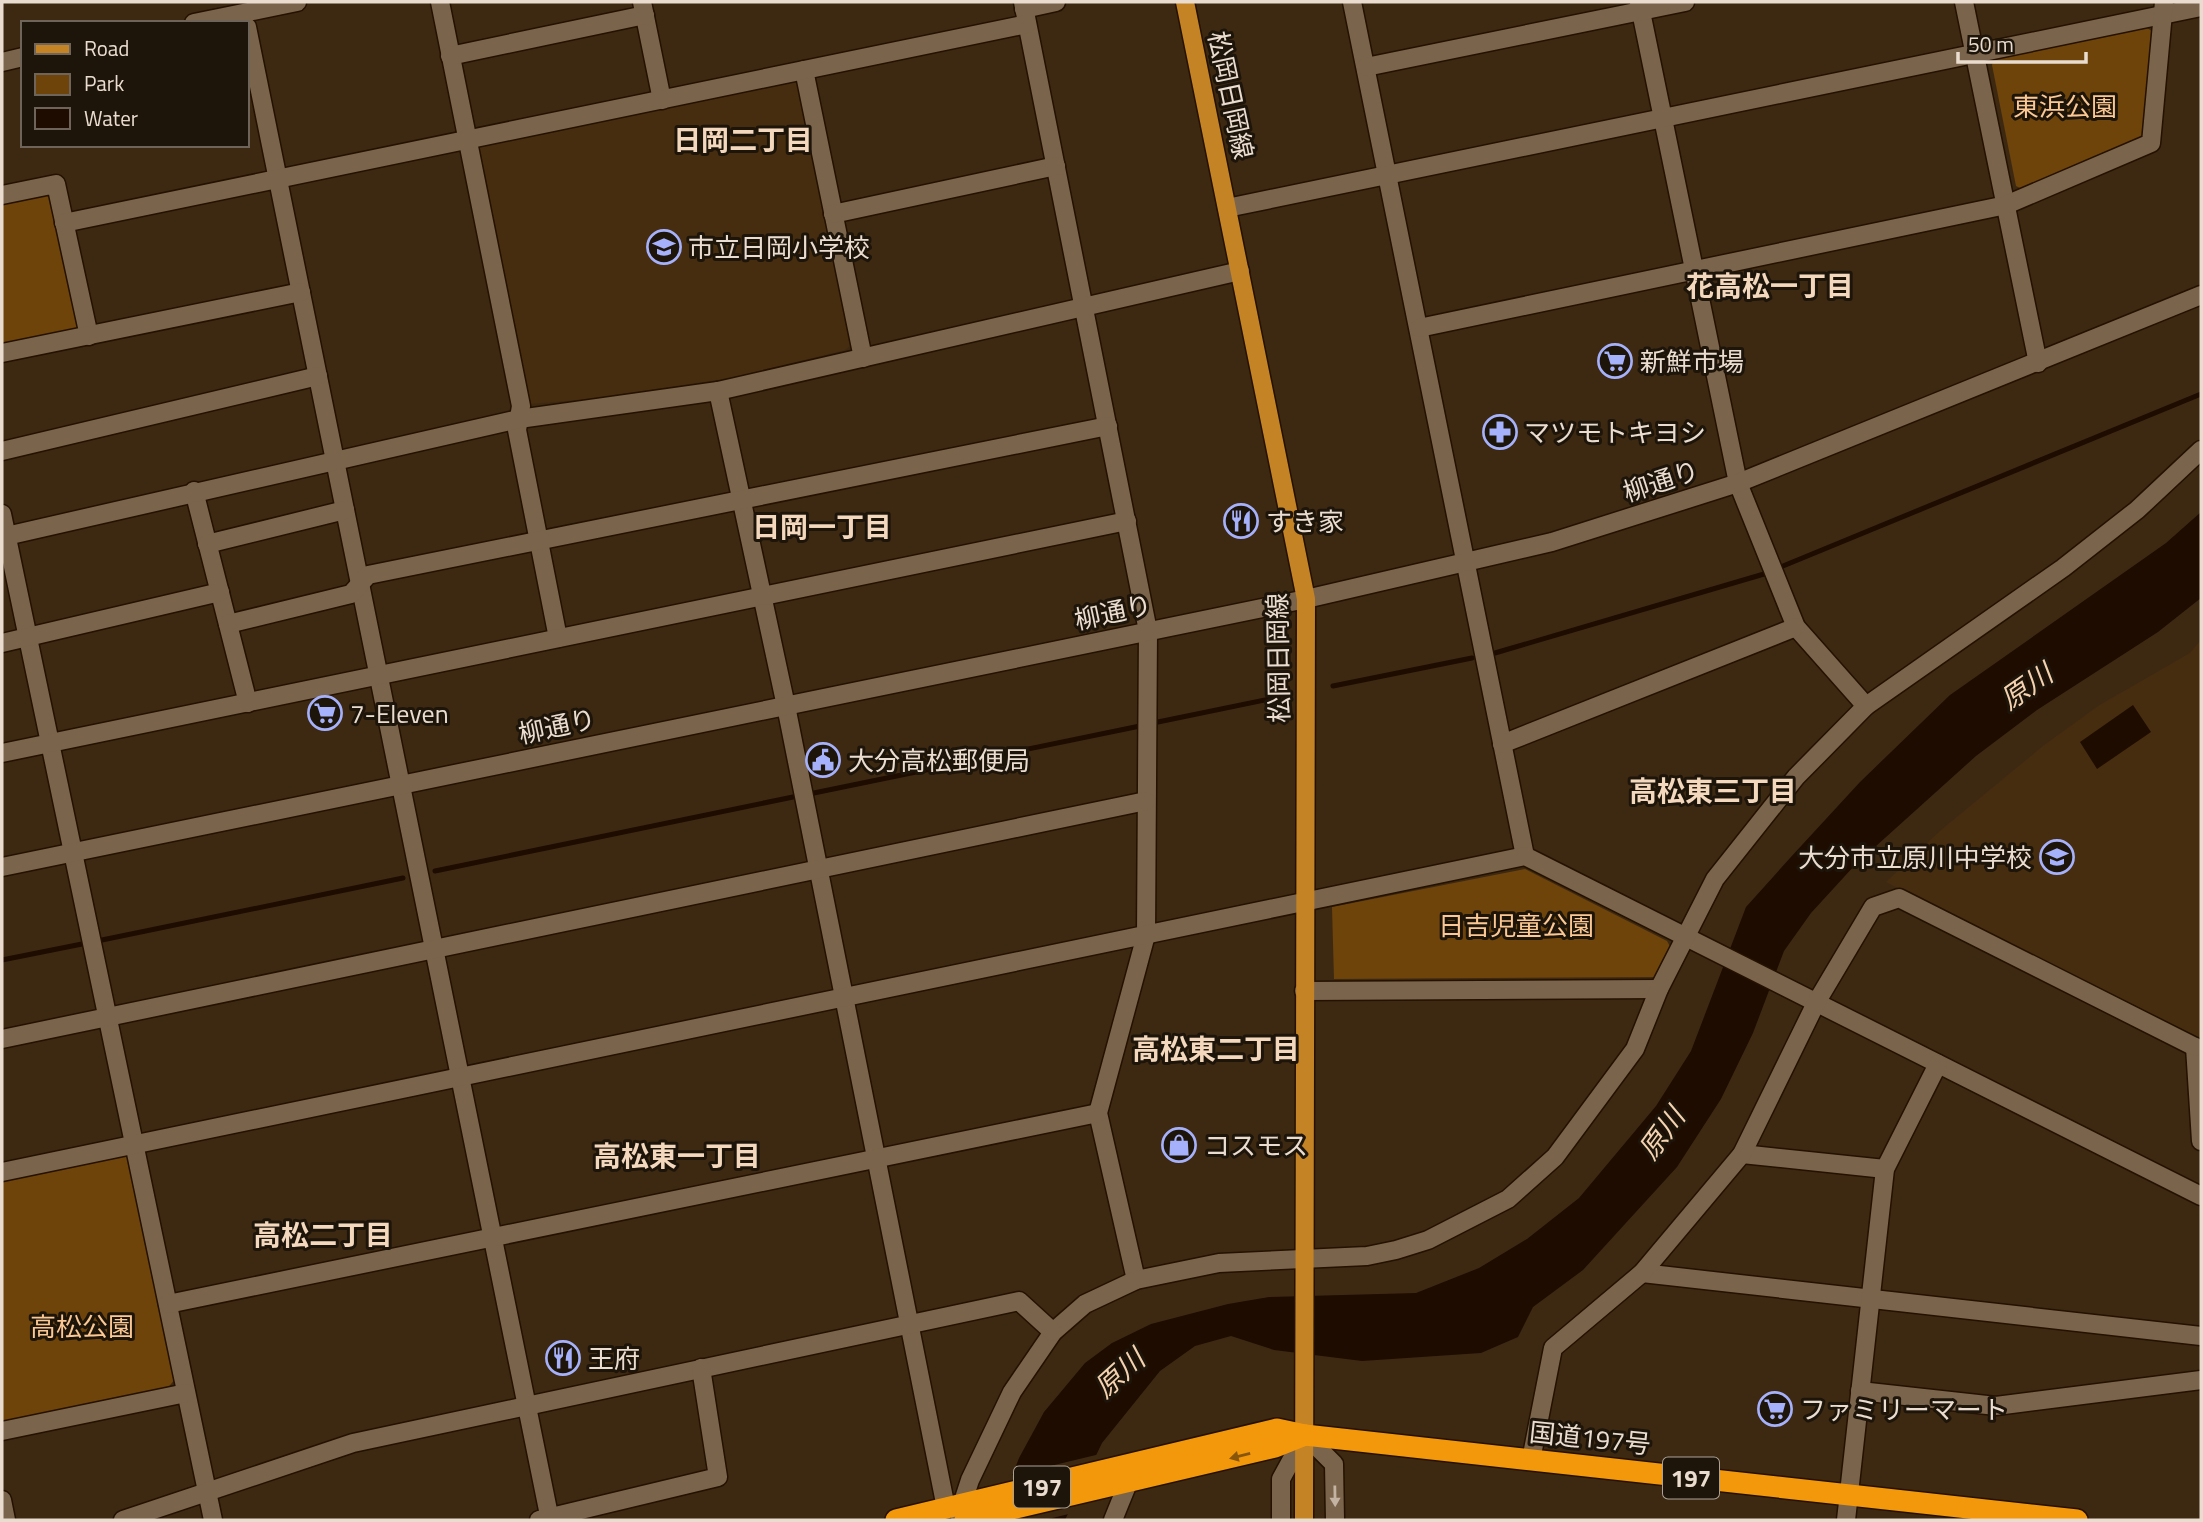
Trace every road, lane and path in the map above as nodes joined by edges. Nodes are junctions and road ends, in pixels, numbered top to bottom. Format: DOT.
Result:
graph roads {
  1 [pos="297,2"];
  2 [pos="440,2"];
  3 [pos="1056,2"];
  4 [pos="1185,2"];
  5 [pos="1352,2"];
  6 [pos="1685,2"];
  7 [pos="1964,2"];
  8 [pos="1640,6"];
  9 [pos="2201,7"];
  10 [pos="2164,8"];
  11 [pos="643,9"];
  12 [pos="1025,12"];
  13 [pos="244,16"];
  14 [pos="208,21"];
  15 [pos="248,35"];
  16 [pos="1975,54"];
  17 [pos="450,55"];
  18 [pos="21,57"];
  19 [pos="2,62"];
  20 [pos="1366,67"];
  21 [pos="804,70"];
  22 [pos="662,100"];
  23 [pos="1663,118"];
  24 [pos="467,140"];
  25 [pos="1056,166"];
  26 [pos="1387,175"];
  27 [pos="278,179"];
  28 [pos="2,195"];
  29 [pos="2006,205"];
  30 [pos="1227,208"];
  31 [pos="834,214"];
  32 [pos="64,223"];
  33 [pos="1694,270"];
  34 [pos="1240,271"];
  35 [pos="301,292"];
  36 [pos="2201,295"];
  37 [pos="1084,307"];
  38 [pos="1419,328"];
  39 [pos="89,335"];
  40 [pos="2,353"];
  41 [pos="863,358"];
  42 [pos="2038,363"];
  43 [pos="318,376"];
  44 [pos="718,391"];
  45 [pos="519,419"];
  46 [pos="1108,426"];
  47 [pos="2201,450"];
  48 [pos="2,451"];
  49 [pos="335,460"];
  50 [pos="1738,483"];
  51 [pos="194,491"];
  52 [pos="741,500"];
  53 [pos="345,510"];
  54 [pos="2,514"];
  55 [pos="1127,521"];
  56 [pos="4,536"];
  57 [pos="538,538"];
  58 [pos="207,544"];
  59 [pos="1466,564"];
  60 [pos="360,584"];
  61 [pos="220,592"];
  62 [pos="762,596"];
  63 [pos="1306,599"];
  64 [pos="228,624"];
  65 [pos="1796,627"];
  66 [pos="1148,631"];
  67 [pos="28,637"];
  68 [pos="558,638"];
  69 [pos="2,643"];
  70 [pos="379,676"];
  71 [pos="248,702"];
  72 [pos="786,706"];
  73 [pos="1866,706"];
  74 [pos="50,743"];
  75 [pos="1503,744"];
  76 [pos="2,753"];
  77 [pos="401,785"];
  78 [pos="1146,801"];
  79 [pos="73,852"];
  80 [pos="1525,856"];
  81 [pos="2,867"];
  82 [pos="817,869"];
  83 [pos="1304,902"];
  84 [pos="1146,934"];
  85 [pos="1686,938"];
  86 [pos="434,949"];
  87 [pos="1659,989"];
  88 [pos="1304,991"];
  89 [pos="842,998"];
  90 [pos="1816,1003"];
  91 [pos="107,1017"];
  92 [pos="2,1039"];
  93 [pos="2198,1046"];
  94 [pos="1938,1064"];
  95 [pos="460,1077"];
  96 [pos="1098,1113"];
  97 [pos="2201,1141"];
  98 [pos="134,1144"];
  99 [pos="1742,1154"];
  100 [pos="875,1159"];
  101 [pos="1885,1169"];
  102 [pos="2,1172"];
  103 [pos="2201,1196"];
  104 [pos="493,1237"];
  105 [pos="1304,1258"];
  106 [pos="1642,1273"];
  107 [pos="1136,1280"];
  108 [pos="1871,1298"];
  109 [pos="168,1304"];
  110 [pos="909,1324"];
  111 [pos="1054,1332"];
  112 [pos="2201,1336"];
  113 [pos="701,1368"];
  114 [pos="2201,1380"];
  115 [pos="1860,1391"];
  116 [pos="186,1393"];
  117 [pos="527,1405"];
  118 [pos="2,1431"];
  119 [pos="1305,1435"];
  120 [pos="1531,1460"];
  121 [pos="1101,1481"];
  122 [pos="1128,1483"];
  123 [pos="207,1492"];
  124 [pos="1849,1495"];
  125 [pos="2,1500"];
  126 [pos="964,1512"];
  127 [pos="546,1519"];
  128 [pos="6,1520"];
  129 [pos="123,1520"];
  130 [pos="213,1520"];
  131 [pos="896,1520"];
  132 [pos="1112,1520"];
  133 [pos="1281,1520"];
  134 [pos="1304,1520"];
  135 [pos="1335,1520"];
  136 [pos="1846,1520"];
  137 [pos="2077,1520"];
  1 -- 13 [label="street"];
  2 -- 17 [label="street"];
  3 -- 12 [label="street"];
  4 -- 30 [label="main road, 松岡日岡線"];
  5 -- 20 [label="street"];
  6 -- 8 [label="street"];
  7 -- 16 [label="street"];
  8 -- 20 [label="street"];
  8 -- 23 [label="street"];
  9 -- 10 [label="street"];
  10 -- 16 [label="street"];
  10 -- 29 [label="street"];
  11 -- 17 [label="street"];
  11 -- 22 [label="street"];
  12 -- 21 [label="street"];
  12 -- 25 [label="street"];
  13 -- 14 [label="street"];
  15 -- 27 [label="street"];
  16 -- 23 [label="street"];
  16 -- 29 [label="street"];
  17 -- 24 [label="street"];
  18 -- 19 [label="street"];
  20 -- 26 [label="street"];
  21 -- 22 [label="street"];
  21 -- 31 [label="street"];
  22 -- 24 [label="street"];
  23 -- 26 [label="street"];
  23 -- 33 [label="street"];
  24 -- 27 [label="street"];
  24 -- 45 [label="street"];
  25 -- 31 [label="street"];
  25 -- 37 [label="street"];
  26 -- 30 [label="street"];
  26 -- 38 [label="street"];
  27 -- 32 [label="street"];
  27 -- 35 [label="street"];
  28 -- 32 [label="street"];
  29 -- 33 [label="street"];
  29 -- 42 [label="street"];
  30 -- 34 [label="main road, 松岡日岡線"];
  31 -- 41 [label="street"];
  32 -- 39 [label="street"];
  33 -- 38 [label="street"];
  33 -- 50 [label="street"];
  34 -- 37 [label="street"];
  34 -- 63 [label="main road, 松岡日岡線"];
  35 -- 39 [label="street"];
  35 -- 43 [label="street"];
  36 -- 42 [label="street, 柳通り"];
  37 -- 41 [label="street"];
  37 -- 46 [label="street"];
  38 -- 59 [label="street"];
  39 -- 40 [label="street"];
  41 -- 44 [label="street"];
  42 -- 50 [label="street, 柳通り"];
  43 -- 48 [label="street"];
  43 -- 49 [label="street"];
  44 -- 45 [label="street"];
  44 -- 52 [label="street"];
  45 -- 49 [label="street"];
  45 -- 57 [label="street"];
  46 -- 52 [label="street"];
  46 -- 55 [label="street"];
  47 -- 73 [label="street"];
  49 -- 51 [label="street"];
  49 -- 53 [label="street"];
  50 -- 59 [label="street, 柳通り"];
  50 -- 65 [label="street"];
  51 -- 56 [label="street"];
  51 -- 58 [label="street"];
  52 -- 57 [label="street"];
  52 -- 62 [label="street"];
  53 -- 58 [label="street"];
  53 -- 60 [label="street"];
  54 -- 56 [label="street"];
  55 -- 62 [label="street"];
  55 -- 66 [label="street"];
  56 -- 67 [label="street"];
  57 -- 60 [label="street"];
  57 -- 68 [label="street"];
  58 -- 61 [label="street"];
  59 -- 63 [label="street, 柳通り"];
  59 -- 75 [label="street"];
  60 -- 64 [label="street"];
  60 -- 70 [label="street"];
  61 -- 64 [label="street"];
  61 -- 67 [label="street"];
  62 -- 68 [label="street"];
  62 -- 72 [label="street"];
  63 -- 66 [label="street, 柳通り"];
  63 -- 83 [label="main road, 松岡日岡線"];
  64 -- 71 [label="street"];
  65 -- 73 [label="street"];
  65 -- 75 [label="street"];
  66 -- 72 [label="street, 柳通り"];
  66 -- 78 [label="street"];
  67 -- 69 [label="street"];
  67 -- 74 [label="street"];
  68 -- 70 [label="street"];
  70 -- 71 [label="street"];
  70 -- 77 [label="street"];
  71 -- 74 [label="street"];
  72 -- 77 [label="street, 柳通り"];
  72 -- 82 [label="street"];
  73 -- 85 [label="street"];
  74 -- 76 [label="street"];
  74 -- 79 [label="street"];
  75 -- 80 [label="street"];
  77 -- 79 [label="street, 柳通り"];
  77 -- 86 [label="street"];
  78 -- 82 [label="street"];
  78 -- 84 [label="street"];
  79 -- 81 [label="street, 柳通り"];
  79 -- 91 [label="street"];
  80 -- 83 [label="street"];
  80 -- 85 [label="street"];
  82 -- 86 [label="street"];
  82 -- 89 [label="street"];
  83 -- 84 [label="street"];
  83 -- 88 [label="main road, 松岡日岡線"];
  84 -- 89 [label="street"];
  84 -- 96 [label="street"];
  85 -- 87 [label="street"];
  85 -- 90 [label="street"];
  86 -- 91 [label="street"];
  86 -- 95 [label="street"];
  87 -- 88 [label="street"];
  87 -- 105 [label="street"];
  88 -- 105 [label="main road, 松岡日岡線"];
  89 -- 95 [label="street"];
  89 -- 100 [label="street"];
  90 -- 93 [label="street"];
  90 -- 94 [label="street"];
  90 -- 99 [label="street"];
  91 -- 92 [label="street"];
  91 -- 98 [label="street"];
  93 -- 97 [label="street"];
  94 -- 101 [label="street"];
  94 -- 103 [label="street"];
  95 -- 98 [label="street"];
  95 -- 104 [label="street"];
  96 -- 100 [label="street"];
  96 -- 107 [label="street"];
  98 -- 102 [label="street"];
  98 -- 109 [label="street"];
  99 -- 101 [label="street"];
  99 -- 106 [label="street"];
  100 -- 104 [label="street"];
  100 -- 110 [label="street"];
  101 -- 108 [label="street"];
  104 -- 109 [label="street"];
  104 -- 117 [label="street"];
  105 -- 107 [label="street"];
  105 -- 119 [label="main road, 松岡日岡線"];
  106 -- 108 [label="street"];
  106 -- 120 [label="street"];
  107 -- 111 [label="street"];
  108 -- 112 [label="street"];
  108 -- 115 [label="street"];
  109 -- 116 [label="street"];
  110 -- 111 [label="street"];
  110 -- 113 [label="street"];
  110 -- 126 [label="street"];
  111 -- 126 [label="street"];
  113 -- 117 [label="street"];
  113 -- 127 [label="street"];
  114 -- 115 [label="street"];
  115 -- 124 [label="street"];
  116 -- 118 [label="street"];
  116 -- 123 [label="street"];
  117 -- 123 [label="street"];
  117 -- 127 [label="street"];
  119 -- 120 [label="highway, 国道197号 / 197"];
  119 -- 121 [label="highway, 国道197号 / 197"];
  119 -- 122 [label="highway, 国道197号 / 197, one-way"];
  119 -- 133 [label="street"];
  119 -- 134 [label="main road"];
  119 -- 135 [label="street, one-way"];
  120 -- 124 [label="highway, 国道197号 / 197"];
  121 -- 122 [label="highway, 国道197号 / 197"];
  121 -- 126 [label="highway, 国道197号 / 197"];
  122 -- 132 [label="street"];
  123 -- 129 [label="street"];
  123 -- 130 [label="street"];
  124 -- 136 [label="street"];
  124 -- 137 [label="highway, 国道197号 / 197"];
  125 -- 128 [label="street"];
  126 -- 131 [label="highway, 国道197号 / 197"];
}
